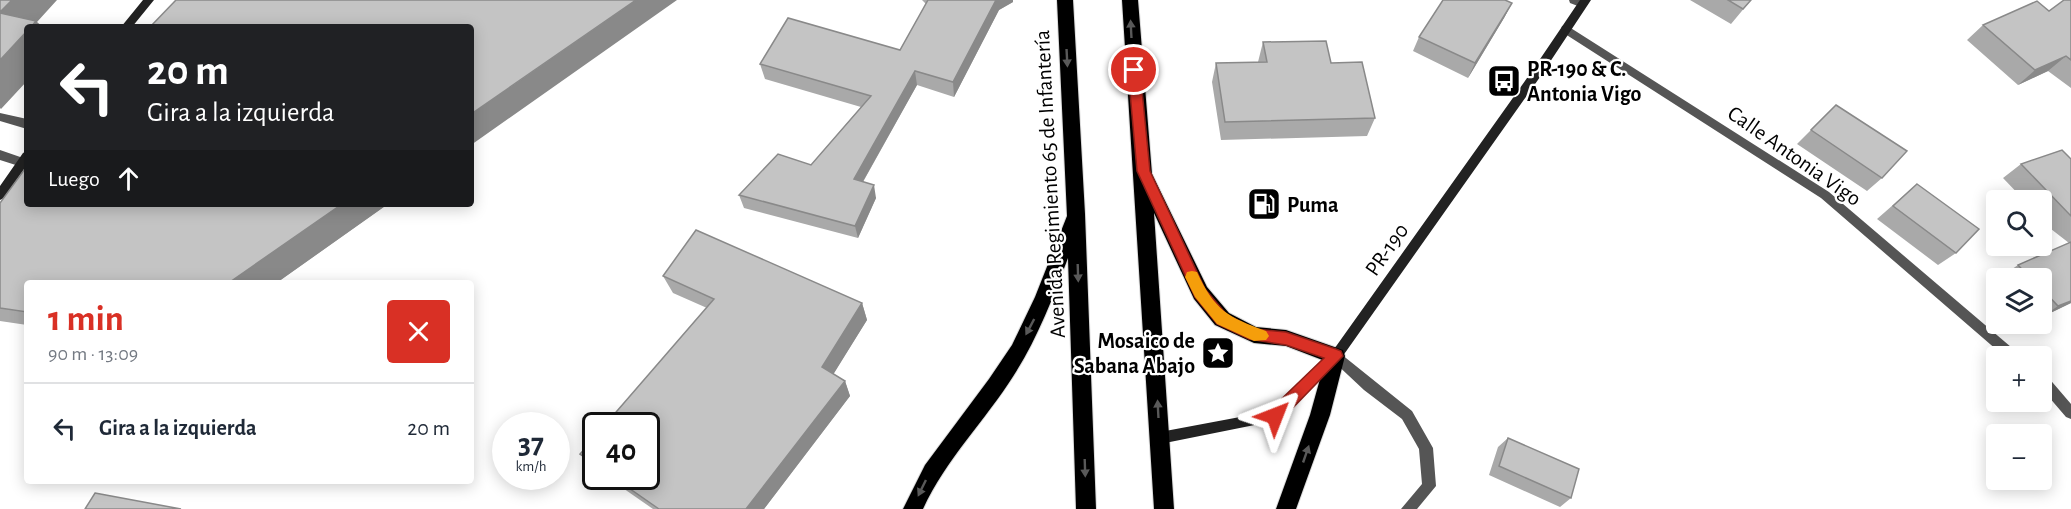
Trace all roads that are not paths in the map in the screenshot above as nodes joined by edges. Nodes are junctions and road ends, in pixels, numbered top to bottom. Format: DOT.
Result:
graph roads {
  1 [pos="149,0"];
  2 [pos="1065,0"];
  3 [pos="1130,0"];
  4 [pos="1581,1"];
  5 [pos="129,24"];
  6 [pos="1566,29"];
  7 [pos="0,117"];
  8 [pos="24,123"];
  9 [pos="0,155"];
  10 [pos="24,159"];
  11 [pos="24,160"];
  12 [pos="1143,171"];
  13 [pos="0,195"];
  14 [pos="1076,214"];
  15 [pos="2001,346"];
  16 [pos="1336,356"];
  17 [pos="2052,391"];
  18 [pos="2071,413"];
  19 [pos="1160,438"];
  20 [pos="913,509"];
  21 [pos="1086,509"];
  22 [pos="1164,509"];
  23 [pos="1286,509"];
  24 [pos="1408,509"];
  1 -- 5 [label="street"];
  2 -- 14 [label="highway, Avenida Regimiento 65 de Infantería, one-way"];
  12 -- 3 [label="highway, one-way"];
  4 -- 6 [label="street, PR-190 / PR-190"];
  6 -- 15 [label="street, Calle Antonia Vigo"];
  6 -- 16 [label="street, PR-190 / PR-190"];
  7 -- 8 [label="street"];
  9 -- 10 [label="street"];
  11 -- 13 [label="street"];
  12 -- 16 [label="highway"];
  19 -- 12 [label="highway, one-way"];
  14 -- 20 [label="highway, one-way"];
  14 -- 21 [label="highway, Avenida Regimiento 65 de Infantería, one-way"];
  16 -- 19 [label="street, PR-190 / PR-190"];
  23 -- 16 [label="highway, one-way"];
  16 -- 24 [label="street"];
  17 -- 18 [label="street"];
  19 -- 22 [label="highway"];
}
